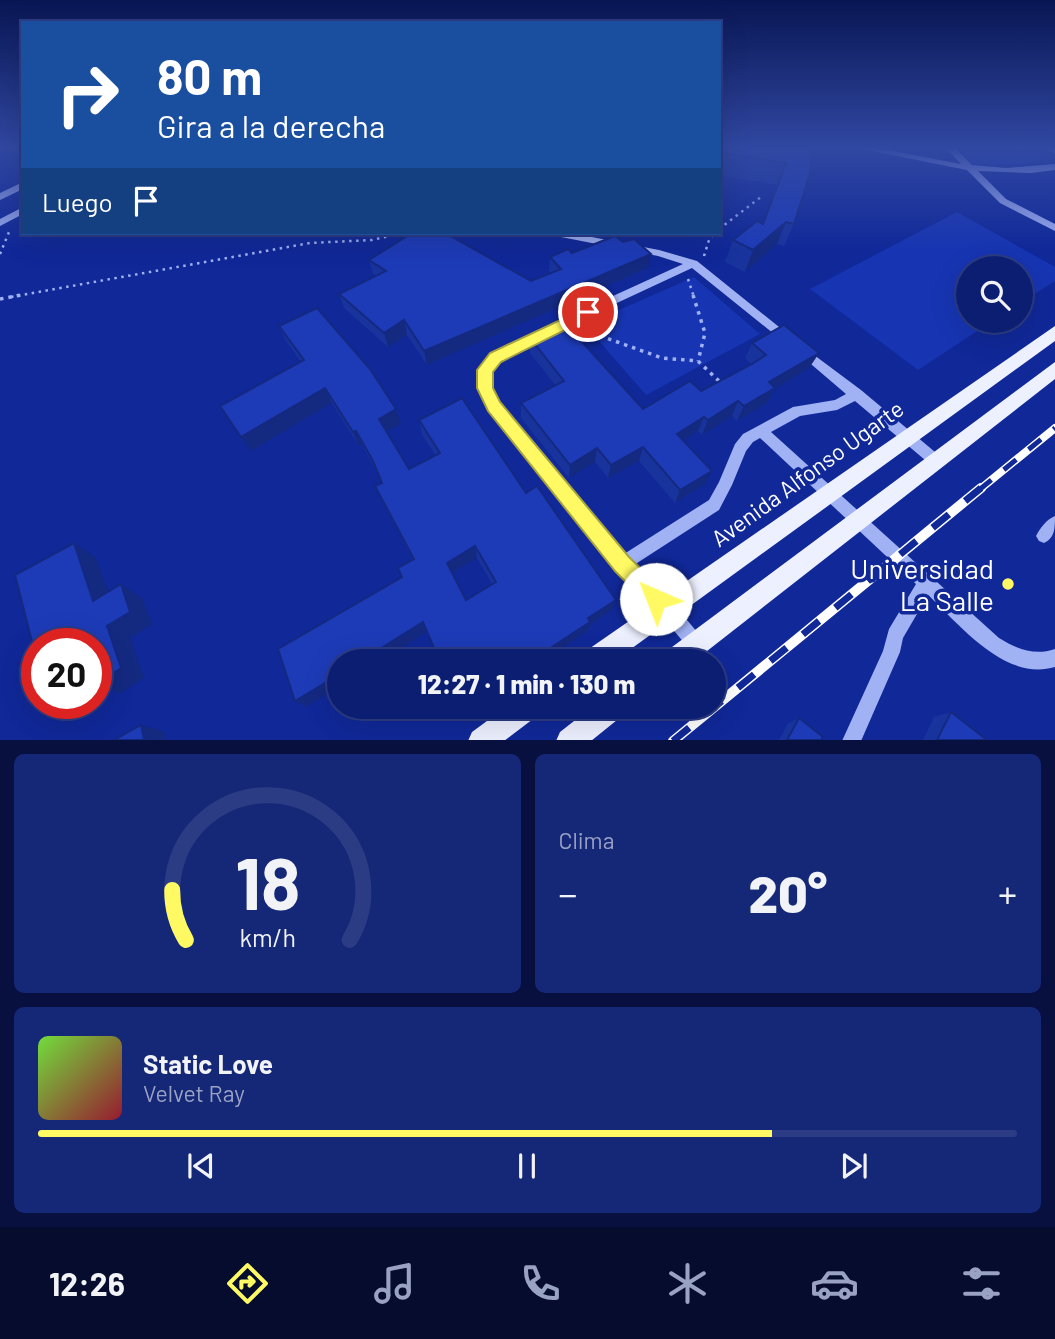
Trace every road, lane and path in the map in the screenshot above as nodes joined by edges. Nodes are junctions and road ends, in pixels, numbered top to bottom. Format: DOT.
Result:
graph roads {
  1 [pos="983,182"];
  2 [pos="21,186"];
  3 [pos="0,197"];
  4 [pos="761,197"];
  5 [pos="21,211"];
  6 [pos="0,223"];
  7 [pos="721,227"];
  8 [pos="1055,228"];
  9 [pos="9,230"];
  10 [pos="393,235"];
  11 [pos="566,235"];
  12 [pos="713,235"];
  13 [pos="0,254"];
  14 [pos="688,265"];
  15 [pos="0,299"];
  16 [pos="564,323"];
  17 [pos="1055,332"];
  18 [pos="698,361"];
  19 [pos="1055,369"];
  20 [pos="722,383"];
  21 [pos="857,394"];
  22 [pos="760,430"];
  23 [pos="906,437"];
  24 [pos="936,461"];
  25 [pos="830,491"];
  26 [pos="860,519"];
  27 [pos="1055,523"];
  28 [pos="1044,536"];
  29 [pos="622,564"];
  30 [pos="926,583"];
  31 [pos="667,608"];
  32 [pos="696,644"];
  33 [pos="610,649"];
  34 [pos="690,649"];
  35 [pos="1055,658"];
  36 [pos="511,719"];
  37 [pos="597,719"];
  38 [pos="481,740"];
  39 [pos="569,740"];
  40 [pos="851,740"];
  1 -- 8 [label="street"];
  2 -- 3 [label="street"];
  4 -- 7 [label="path"];
  5 -- 6 [label="street"];
  9 -- 13 [label="path"];
  10 -- 15 [label="path"];
  11 -- 14 [label="street"];
  12 -- 14 [label="path"];
  14 -- 16 [label="street"];
  14 -- 18 [label="path"];
  14 -- 21 [label="street"];
  16 -- 18 [label="path"];
  16 -- 29 [label="street"];
  17 -- 23 [label="main road, Avenida Alfonso Ugarte"];
  18 -- 20 [label="path"];
  19 -- 24 [label="main road"];
  21 -- 22 [label="street"];
  21 -- 23 [label="street"];
  22 -- 25 [label="street"];
  22 -- 29 [label="street"];
  23 -- 24 [label="street"];
  23 -- 25 [label="main road, Avenida Alfonso Ugarte"];
  24 -- 26 [label="main road"];
  25 -- 26 [label="street"];
  25 -- 31 [label="main road, Avenida Alfonso Ugarte"];
  26 -- 30 [label="street"];
  26 -- 32 [label="main road"];
  27 -- 28 [label="street"];
  29 -- 31 [label="lane"];
  30 -- 35 [label="street"];
  30 -- 40 [label="street"];
  31 -- 32 [label="lane"];
  31 -- 33 [label="main road, Avenida Alfonso Ugarte"];
  32 -- 34 [label="main road"];
  36 -- 38 [label="main road"];
  37 -- 39 [label="main road"];
}
